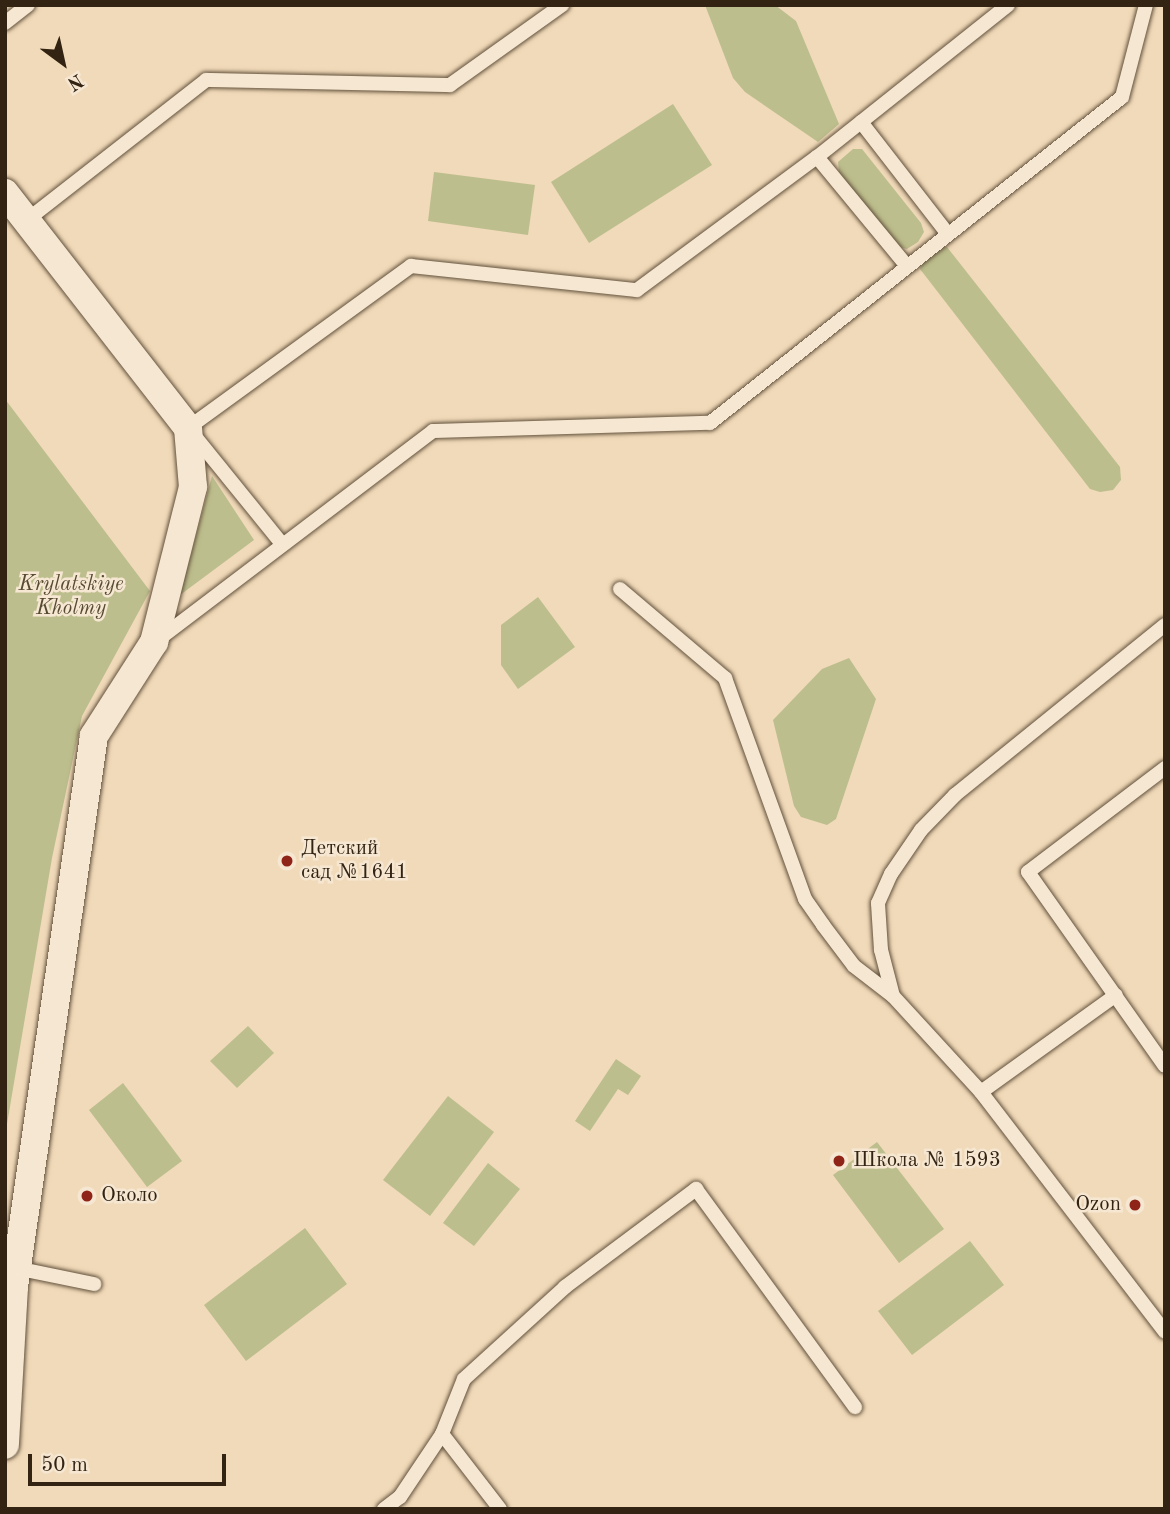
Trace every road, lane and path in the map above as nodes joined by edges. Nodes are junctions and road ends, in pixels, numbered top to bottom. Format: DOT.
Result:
graph roads {
  1 [pos="28,5"];
  2 [pos="562,5"];
  3 [pos="1008,5"];
  4 [pos="1146,5"];
  5 [pos="5,23"];
  6 [pos="861,122"];
  7 [pos="817,157"];
  8 [pos="5,192"];
  9 [pos="27,220"];
  10 [pos="947,233"];
  11 [pos="906,265"];
  12 [pos="188,428"];
  13 [pos="282,544"];
  14 [pos="620,589"];
  15 [pos="1165,625"];
  16 [pos="154,642"];
  17 [pos="1165,768"];
  18 [pos="1116,995"];
  19 [pos="893,996"];
  20 [pos="1165,1066"];
  21 [pos="981,1092"];
  22 [pos="16,1268"];
  23 [pos="94,1284"];
  24 [pos="8,1328"];
  25 [pos="1165,1332"];
  26 [pos="855,1407"];
  27 [pos="442,1434"];
  28 [pos="5,1446"];
  29 [pos="384,1509"];
  30 [pos="500,1509"];
  1 -- 5 [label="lane"];
  2 -- 9 [label="lane"];
  3 -- 6 [label="lane"];
  4 -- 10 [label="lane"];
  6 -- 7 [label="lane"];
  6 -- 10 [label="lane"];
  7 -- 11 [label="lane"];
  7 -- 12 [label="lane"];
  8 -- 9 [label="street"];
  9 -- 12 [label="street"];
  10 -- 11 [label="lane"];
  11 -- 13 [label="lane"];
  12 -- 13 [label="lane"];
  12 -- 16 [label="street"];
  13 -- 16 [label="lane"];
  14 -- 19 [label="lane"];
  15 -- 19 [label="lane"];
  16 -- 22 [label="street"];
  17 -- 18 [label="lane"];
  18 -- 20 [label="lane"];
  18 -- 21 [label="lane"];
  19 -- 21 [label="lane"];
  21 -- 25 [label="lane"];
  22 -- 23 [label="lane"];
  22 -- 24 [label="street"];
  24 -- 28 [label="street"];
  26 -- 27 [label="lane"];
  27 -- 29 [label="lane"];
  27 -- 30 [label="lane"];
}
